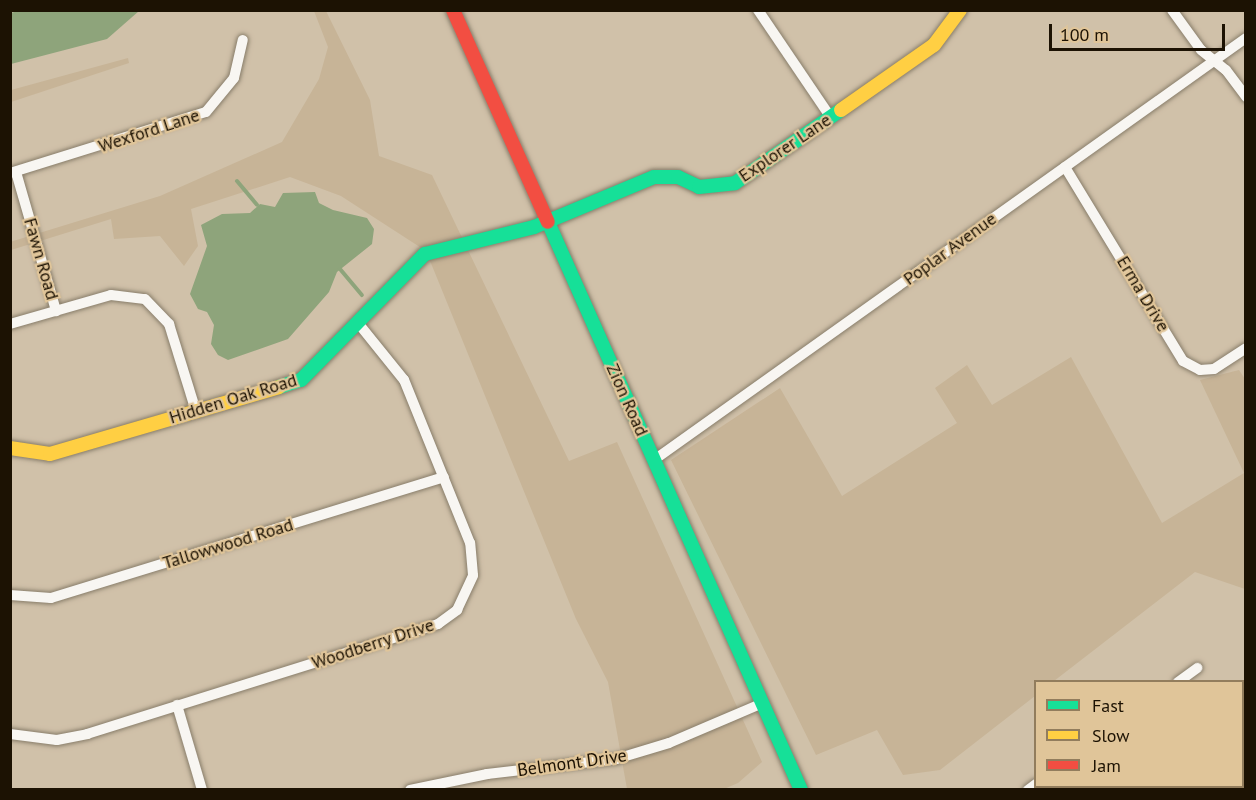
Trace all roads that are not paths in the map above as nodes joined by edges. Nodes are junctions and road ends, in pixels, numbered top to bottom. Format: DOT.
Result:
graph roads {
  1 [pos="453,10"];
  2 [pos="758,10"];
  3 [pos="960,10"];
  4 [pos="1172,10"];
  5 [pos="1245,38"];
  6 [pos="243,40"];
  7 [pos="1215,60"];
  8 [pos="1245,97"];
  9 [pos="831,118"];
  10 [pos="1065,167"];
  11 [pos="13,173"];
  12 [pos="547,222"];
  13 [pos="56,311"];
  14 [pos="10,324"];
  15 [pos="358,324"];
  16 [pos="1245,348"];
  17 [pos="196,411"];
  18 [pos="10,448"];
  19 [pos="654,460"];
  20 [pos="444,477"];
  21 [pos="10,595"];
  22 [pos="1197,668"];
  23 [pos="1179,680"];
  24 [pos="763,703"];
  25 [pos="177,705"];
  26 [pos="10,734"];
  27 [pos="202,789"];
  28 [pos="410,789"];
  29 [pos="801,789"];
  1 -- 12 [label="street, Zion Road"];
  2 -- 9 [label="street"];
  3 -- 9 [label="street, Explorer Lane"];
  4 -- 7 [label="street"];
  5 -- 7 [label="street, Poplar Avenue"];
  6 -- 11 [label="street, Wexford Lane"];
  7 -- 8 [label="street"];
  7 -- 10 [label="street, Poplar Avenue"];
  9 -- 12 [label="street, Explorer Lane"];
  10 -- 16 [label="street, Erma Drive"];
  10 -- 19 [label="street, Poplar Avenue"];
  11 -- 13 [label="street, Fawn Road"];
  12 -- 15 [label="street, Hidden Oak Road"];
  12 -- 19 [label="street, Zion Road"];
  13 -- 14 [label="street"];
  13 -- 17 [label="street"];
  15 -- 17 [label="street, Hidden Oak Road"];
  15 -- 20 [label="street, Woodberry Drive"];
  17 -- 18 [label="street, Hidden Oak Road"];
  19 -- 24 [label="street, Zion Road"];
  20 -- 21 [label="street, Tallowwood Road"];
  20 -- 25 [label="street, Woodberry Drive"];
  22 -- 23 [label="street"];
  24 -- 28 [label="street, Belmont Drive"];
  24 -- 29 [label="street, Zion Road"];
  25 -- 26 [label="street, Woodberry Drive"];
  25 -- 27 [label="street"];
}
